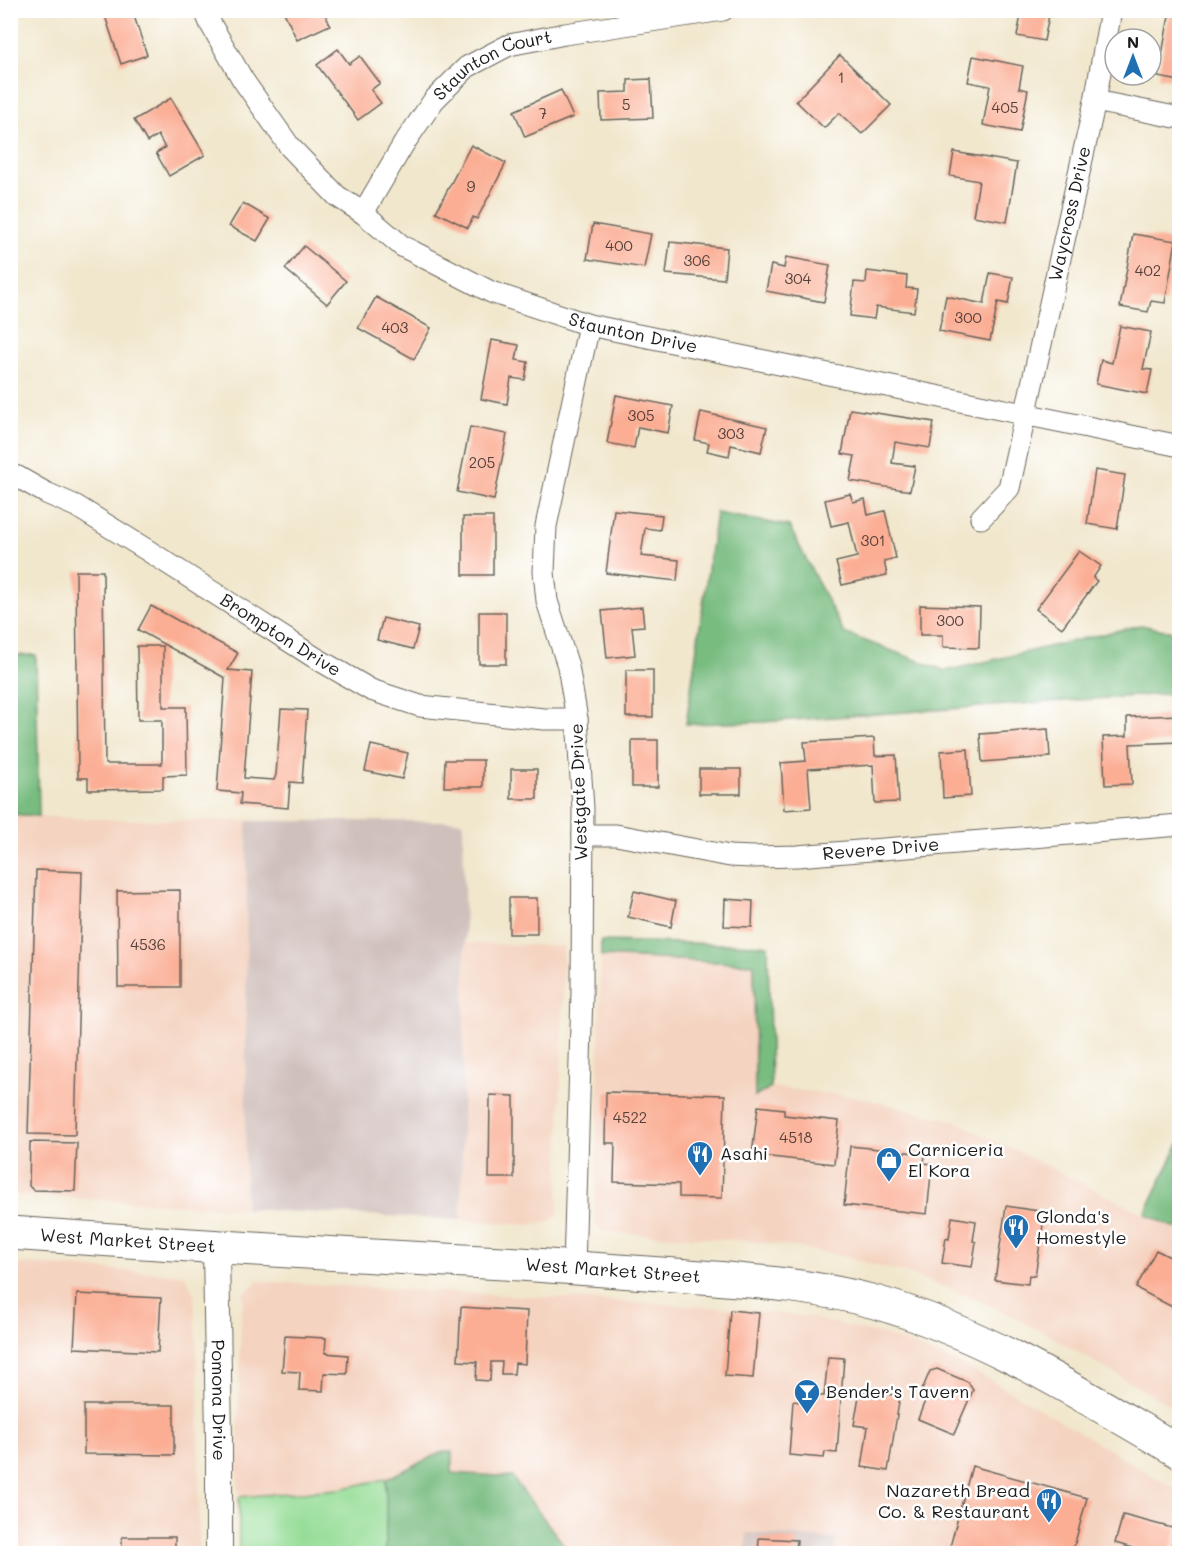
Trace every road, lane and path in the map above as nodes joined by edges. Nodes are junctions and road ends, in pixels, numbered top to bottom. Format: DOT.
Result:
graph roads {
  1 [pos="205,10"];
  2 [pos="723,10"];
  3 [pos="1111,10"];
  4 [pos="1095,101"];
  5 [pos="1179,118"];
  6 [pos="363,213"];
  7 [pos="589,325"];
  8 [pos="1027,414"];
  9 [pos="1179,446"];
  10 [pos="10,475"];
  11 [pos="981,518"];
  12 [pos="577,720"];
  13 [pos="1179,825"];
  14 [pos="583,835"];
  15 [pos="10,1233"];
  16 [pos="216,1247"];
  17 [pos="574,1268"];
  18 [pos="1179,1452"];
  19 [pos="219,1554"];
  1 -- 6 [label="street, Staunton Drive"];
  2 -- 6 [label="street, Staunton Court"];
  3 -- 4 [label="street, Waycross Drive"];
  4 -- 5 [label="street"];
  4 -- 8 [label="street, Waycross Drive"];
  6 -- 7 [label="street, Staunton Drive"];
  7 -- 8 [label="street, Staunton Drive"];
  7 -- 12 [label="street, Westgate Drive"];
  8 -- 9 [label="street, Staunton Drive"];
  8 -- 11 [label="street, Waycross Drive"];
  10 -- 12 [label="street, Brompton Drive"];
  12 -- 14 [label="street, Westgate Drive"];
  13 -- 14 [label="street, Revere Drive"];
  14 -- 17 [label="street, Westgate Drive"];
  15 -- 16 [label="main road, West Market Street"];
  16 -- 17 [label="main road, West Market Street"];
  16 -- 19 [label="street, Pomona Drive"];
  17 -- 18 [label="main road, West Market Street"];
}
